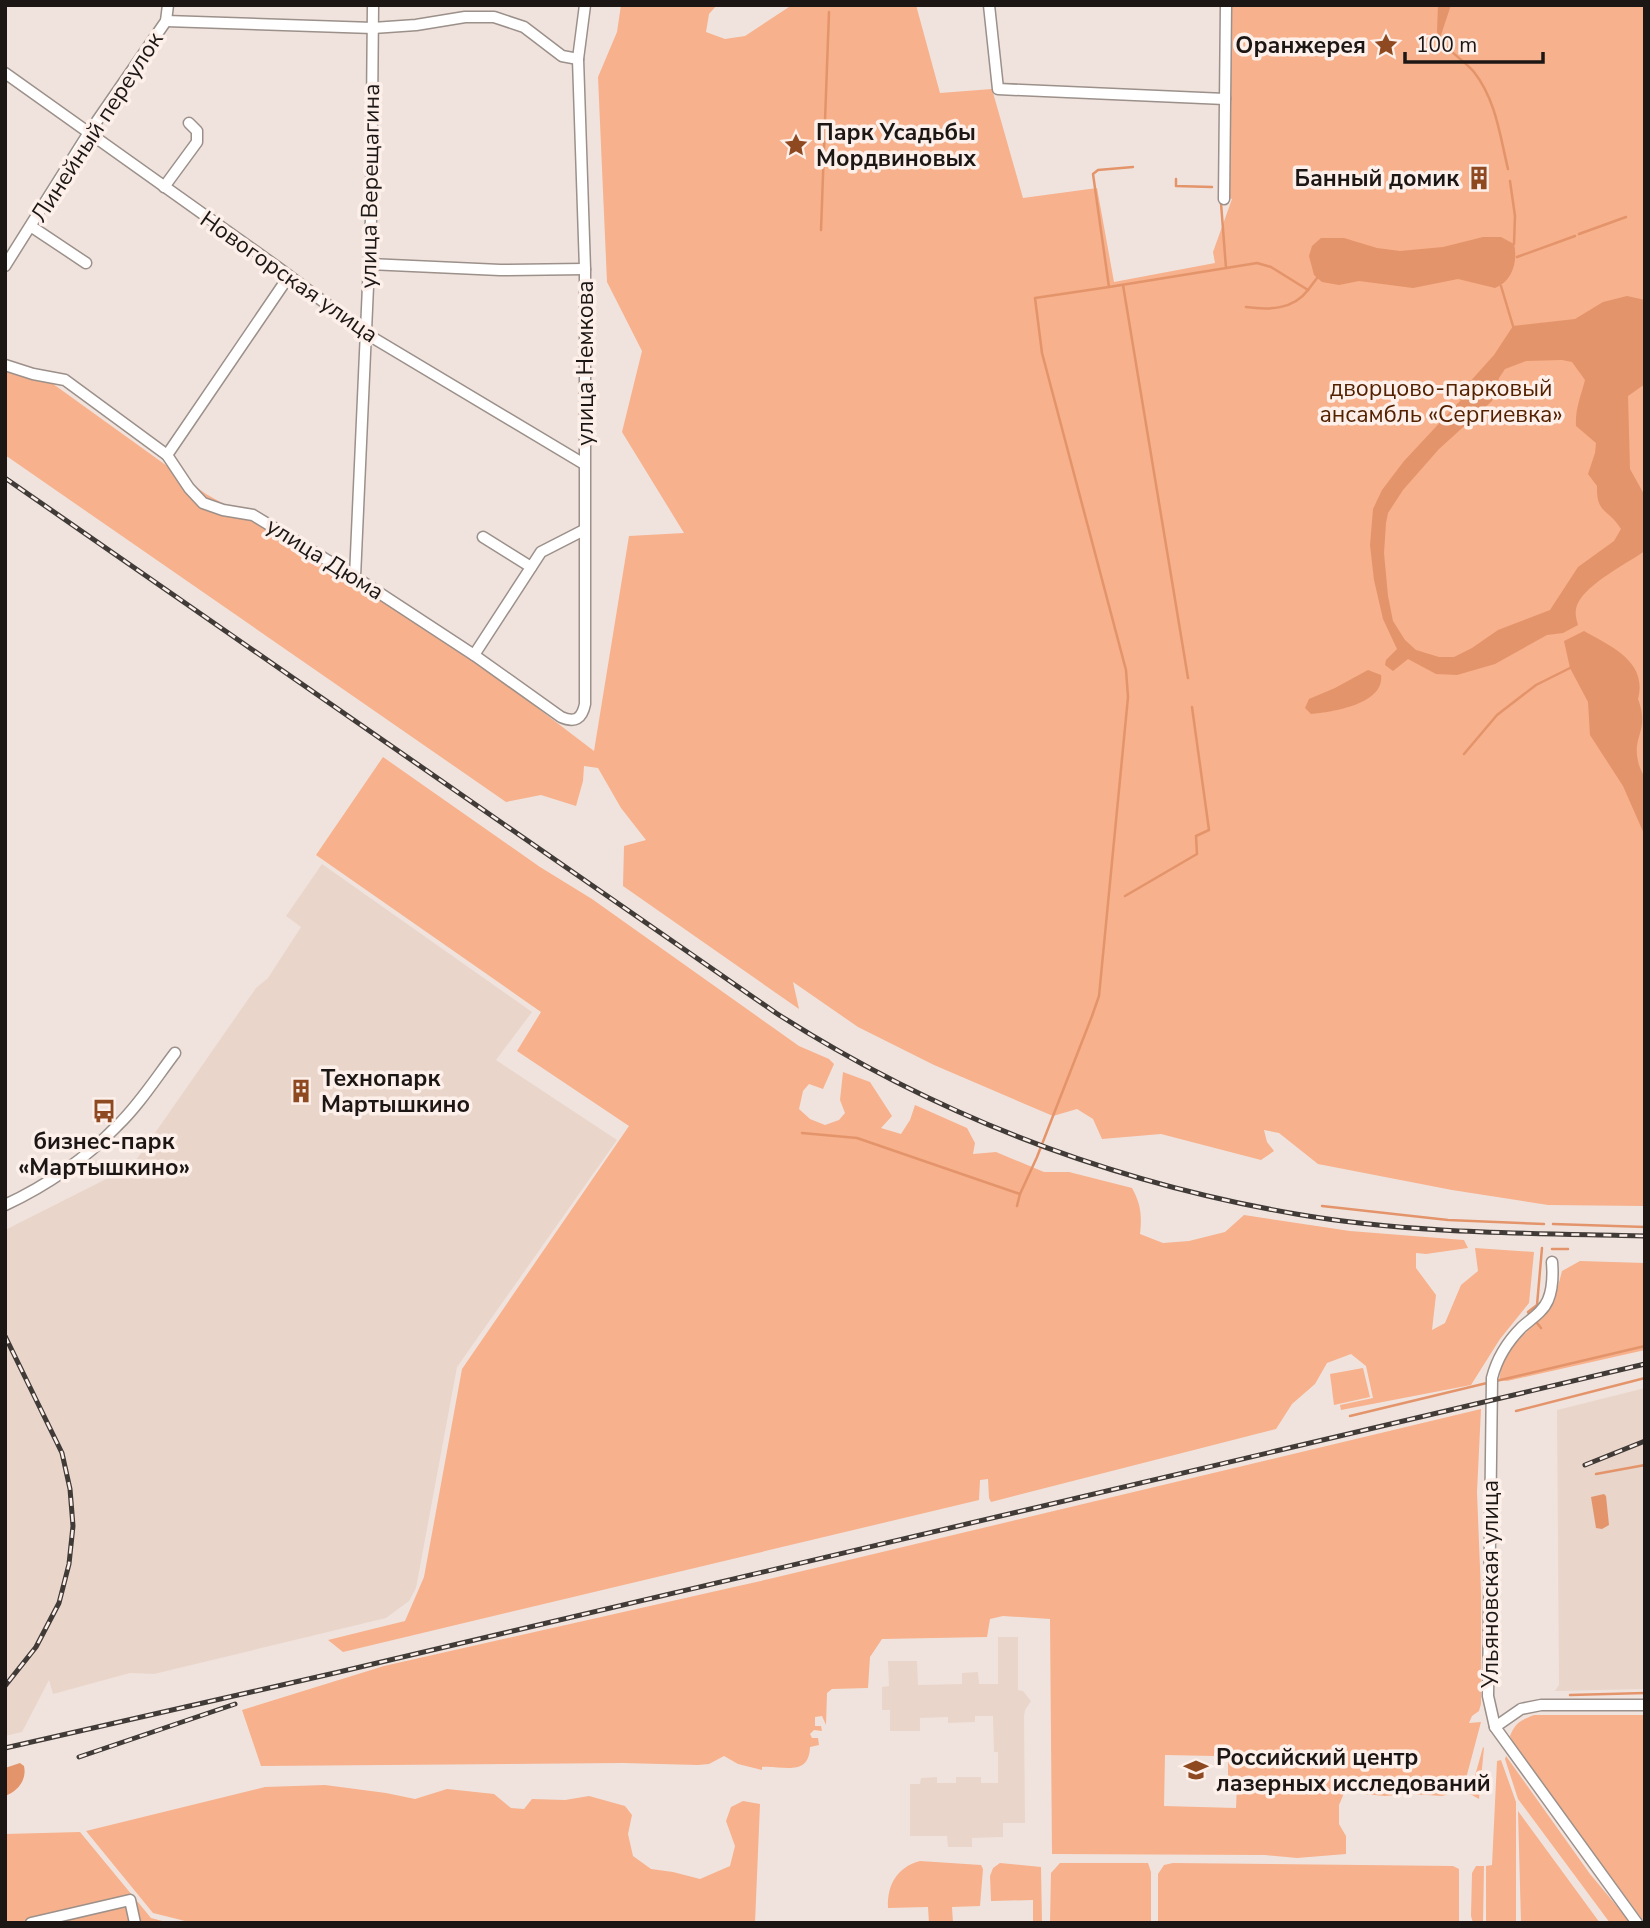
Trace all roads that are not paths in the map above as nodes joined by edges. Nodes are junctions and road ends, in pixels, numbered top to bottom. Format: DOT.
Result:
graph roads {
  1 [pos="168,5"];
  2 [pos="373,5"];
  3 [pos="585,5"];
  4 [pos="989,5"];
  5 [pos="1226,5"];
  6 [pos="166,21"];
  7 [pos="373,28"];
  8 [pos="578,60"];
  9 [pos="5,73"];
  10 [pos="1225,99"];
  11 [pos="189,124"];
  12 [pos="88,134"];
  13 [pos="164,187"];
  14 [pos="1224,199"];
  15 [pos="32,227"];
  16 [pos="86,263"];
  17 [pos="369,264"];
  18 [pos="5,267"];
  19 [pos="585,269"];
  20 [pos="289,276"];
  21 [pos="365,333"];
  22 [pos="5,365"];
  23 [pos="167,455"];
  24 [pos="584,464"];
  25 [pos="584,530"];
  26 [pos="483,537"];
  27 [pos="531,567"];
  28 [pos="355,577"];
  29 [pos="474,655"];
  30 [pos="577,720"];
  31 [pos="175,1053"];
  32 [pos="5,1205"];
  33 [pos="1552,1262"];
  34 [pos="1645,1705"];
  35 [pos="1495,1727"];
  36 [pos="31,1923"];
  37 [pos="135,1923"];
  38 [pos="1637,1923"];
  1 -- 6 [label="street"];
  2 -- 7 [label="street, улица Верещагина"];
  3 -- 8 [label="street, улица Немкова"];
  4 -- 10 [label="street"];
  5 -- 10 [label="street"];
  6 -- 7 [label="street"];
  6 -- 12 [label="street, Линейный переулок"];
  7 -- 8 [label="street"];
  7 -- 17 [label="street, улица Верещагина"];
  8 -- 19 [label="street, улица Немкова"];
  9 -- 12 [label="street, Новогорская улица"];
  10 -- 14 [label="street"];
  11 -- 13 [label="street"];
  12 -- 13 [label="street, Новогорская улица"];
  12 -- 15 [label="street, Линейный переулок"];
  13 -- 20 [label="street, Новогорская улица"];
  15 -- 16 [label="street"];
  15 -- 18 [label="street, Линейный переулок"];
  17 -- 19 [label="street"];
  17 -- 21 [label="street, улица Верещагина"];
  19 -- 24 [label="street, улица Немкова"];
  20 -- 21 [label="street, Новогорская улица"];
  20 -- 23 [label="street"];
  21 -- 24 [label="street, Новогорская улица"];
  21 -- 28 [label="street, улица Верещагина"];
  22 -- 23 [label="street, улица Дюма"];
  23 -- 28 [label="street, улица Дюма"];
  24 -- 25 [label="street, улица Немкова"];
  25 -- 27 [label="street"];
  25 -- 30 [label="street, улица Немкова"];
  26 -- 27 [label="street"];
  27 -- 29 [label="street"];
  28 -- 29 [label="street, улица Дюма"];
  29 -- 30 [label="street, улица Дюма"];
  31 -- 32 [label="street"];
  33 -- 35 [label="street, Ульяновская улица"];
  34 -- 35 [label="street"];
  35 -- 38 [label="street, Ульяновская улица"];
  36 -- 37 [label="street"];
}
